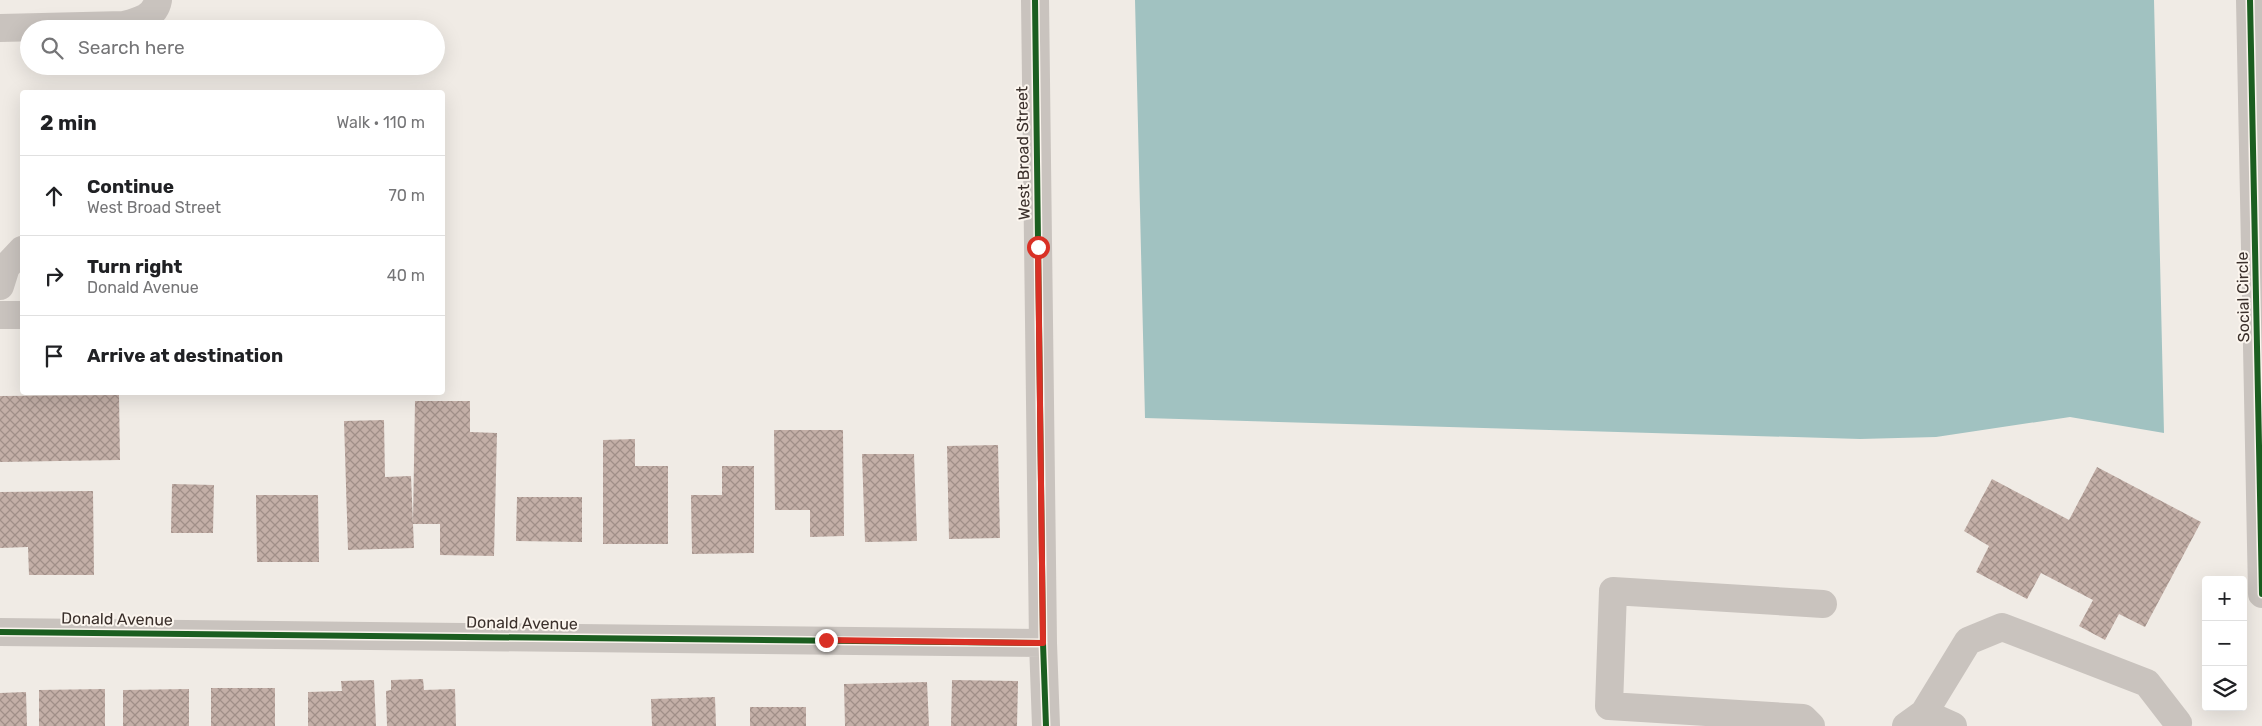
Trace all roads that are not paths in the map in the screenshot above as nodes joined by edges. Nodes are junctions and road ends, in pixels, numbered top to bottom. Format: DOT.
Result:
graph roads {
  1 [pos="158,0"];
  2 [pos="1034,0"];
  3 [pos="2250,0"];
  4 [pos="144,20"];
  5 [pos="20,27"];
  6 [pos="0,28"];
  7 [pos="20,252"];
  8 [pos="0,286"];
  9 [pos="0,314"];
  10 [pos="20,315"];
  11 [pos="2261,432"];
  12 [pos="2262,594"];
  13 [pos="1823,604"];
  14 [pos="0,632"];
  15 [pos="1043,643"];
  16 [pos="1915,719"];
  17 [pos="1046,726"];
  18 [pos="1811,726"];
  19 [pos="1954,726"];
  20 [pos="2177,726"];
  1 -- 4 [label="street"];
  2 -- 15 [label="street, West Broad Street"];
  3 -- 11 [label="street, Social Circle"];
  5 -- 6 [label="street"];
  7 -- 8 [label="street"];
  9 -- 10 [label="street"];
  11 -- 12 [label="street, Social Circle"];
  13 -- 18 [label="street"];
  14 -- 15 [label="street, Donald Avenue"];
  15 -- 17 [label="street, West Broad Street"];
  16 -- 19 [label="street"];
  16 -- 20 [label="street"];
}
